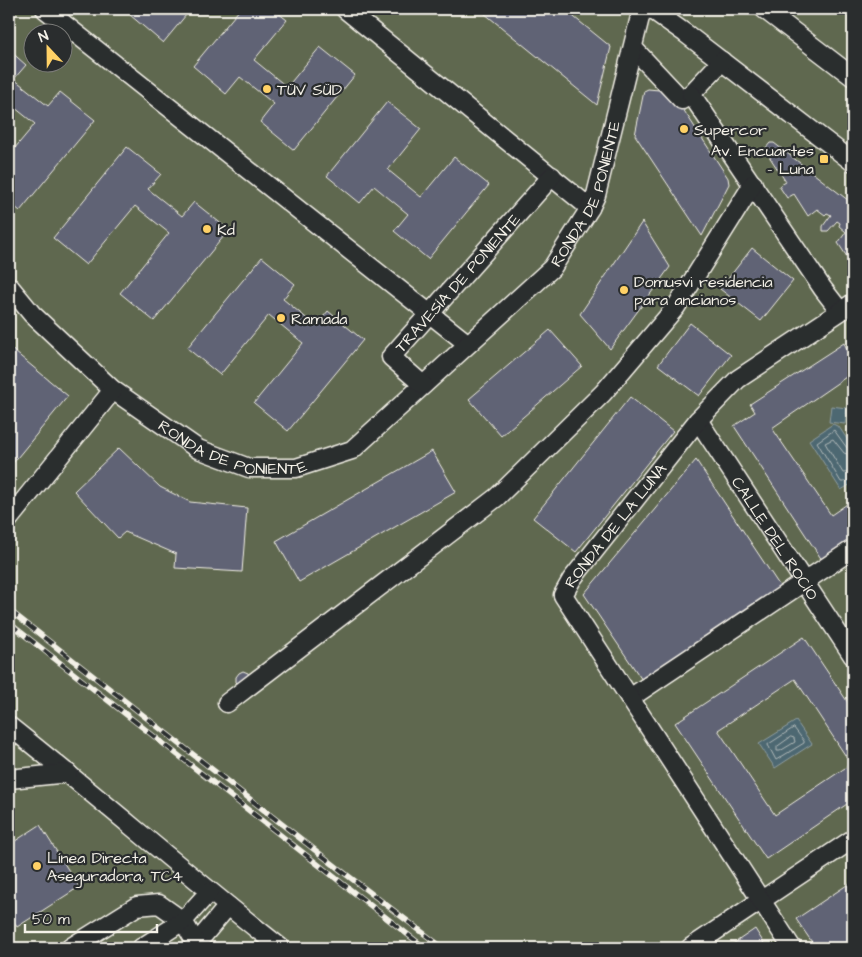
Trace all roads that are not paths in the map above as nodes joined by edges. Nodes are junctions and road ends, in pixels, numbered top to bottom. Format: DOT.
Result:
graph roads {
  1 [pos="45,9"];
  2 [pos="345,9"];
  3 [pos="642,9"];
  4 [pos="651,9"];
  5 [pos="764,9"];
  6 [pos="633,48"];
  7 [pos="722,61"];
  8 [pos="853,77"];
  9 [pos="691,94"];
  10 [pos="853,162"];
  11 [pos="552,176"];
  12 [pos="753,184"];
  13 [pos="590,208"];
  14 [pos="9,286"];
  15 [pos="847,307"];
  16 [pos="430,314"];
  17 [pos="468,344"];
  18 [pos="423,385"];
  19 [pos="113,390"];
  20 [pos="698,420"];
  21 [pos="9,519"];
  22 [pos="853,549"];
  23 [pos="804,582"];
  24 [pos="853,656"];
  25 [pos="630,698"];
  26 [pos="228,702"];
  27 [pos="9,726"];
  28 [pos="40,751"];
  29 [pos="68,773"];
  30 [pos="17,778"];
  31 [pos="853,839"];
  32 [pos="209,892"];
  33 [pos="760,900"];
  34 [pos="228,906"];
  35 [pos="183,921"];
  36 [pos="197,946"];
  37 [pos="70,948"];
  38 [pos="141,948"];
  39 [pos="281,948"];
  40 [pos="690,948"];
  41 [pos="792,948"];
  1 -- 16 [label="street"];
  2 -- 11 [label="street"];
  3 -- 6 [label="street, RONDA DE PONIENTE"];
  4 -- 7 [label="street"];
  5 -- 8 [label="street"];
  6 -- 9 [label="street"];
  6 -- 13 [label="street, RONDA DE PONIENTE"];
  7 -- 9 [label="street"];
  7 -- 10 [label="street"];
  9 -- 12 [label="street"];
  11 -- 13 [label="street"];
  11 -- 16 [label="street, TRAVESÍA DE PONIENTE"];
  12 -- 15 [label="street"];
  12 -- 26 [label="street"];
  13 -- 17 [label="street, RONDA DE PONIENTE"];
  14 -- 19 [label="street, RONDA DE PONIENTE"];
  15 -- 20 [label="street, RONDA DE LA LUNA"];
  16 -- 17 [label="street"];
  16 -- 18 [label="street, TRAVESÍA DE PONIENTE"];
  17 -- 18 [label="street, RONDA DE PONIENTE"];
  18 -- 19 [label="street, RONDA DE PONIENTE"];
  19 -- 21 [label="street"];
  20 -- 23 [label="street, CALLE DEL ROCÍO"];
  20 -- 25 [label="street, RONDA DE LA LUNA"];
  22 -- 23 [label="street"];
  23 -- 24 [label="street, CALLE DEL ROCÍO"];
  23 -- 25 [label="street"];
  25 -- 33 [label="street, RONDA DE LA LUNA"];
  27 -- 28 [label="street"];
  28 -- 29 [label="street"];
  28 -- 30 [label="street"];
  29 -- 30 [label="street"];
  29 -- 32 [label="street"];
  31 -- 33 [label="street"];
  32 -- 34 [label="street"];
  32 -- 35 [label="street"];
  33 -- 40 [label="street"];
  33 -- 41 [label="street, RONDA DE LA LUNA"];
  34 -- 36 [label="street"];
  34 -- 39 [label="street"];
  35 -- 36 [label="street"];
  35 -- 37 [label="street"];
  35 -- 38 [label="street"];
}
